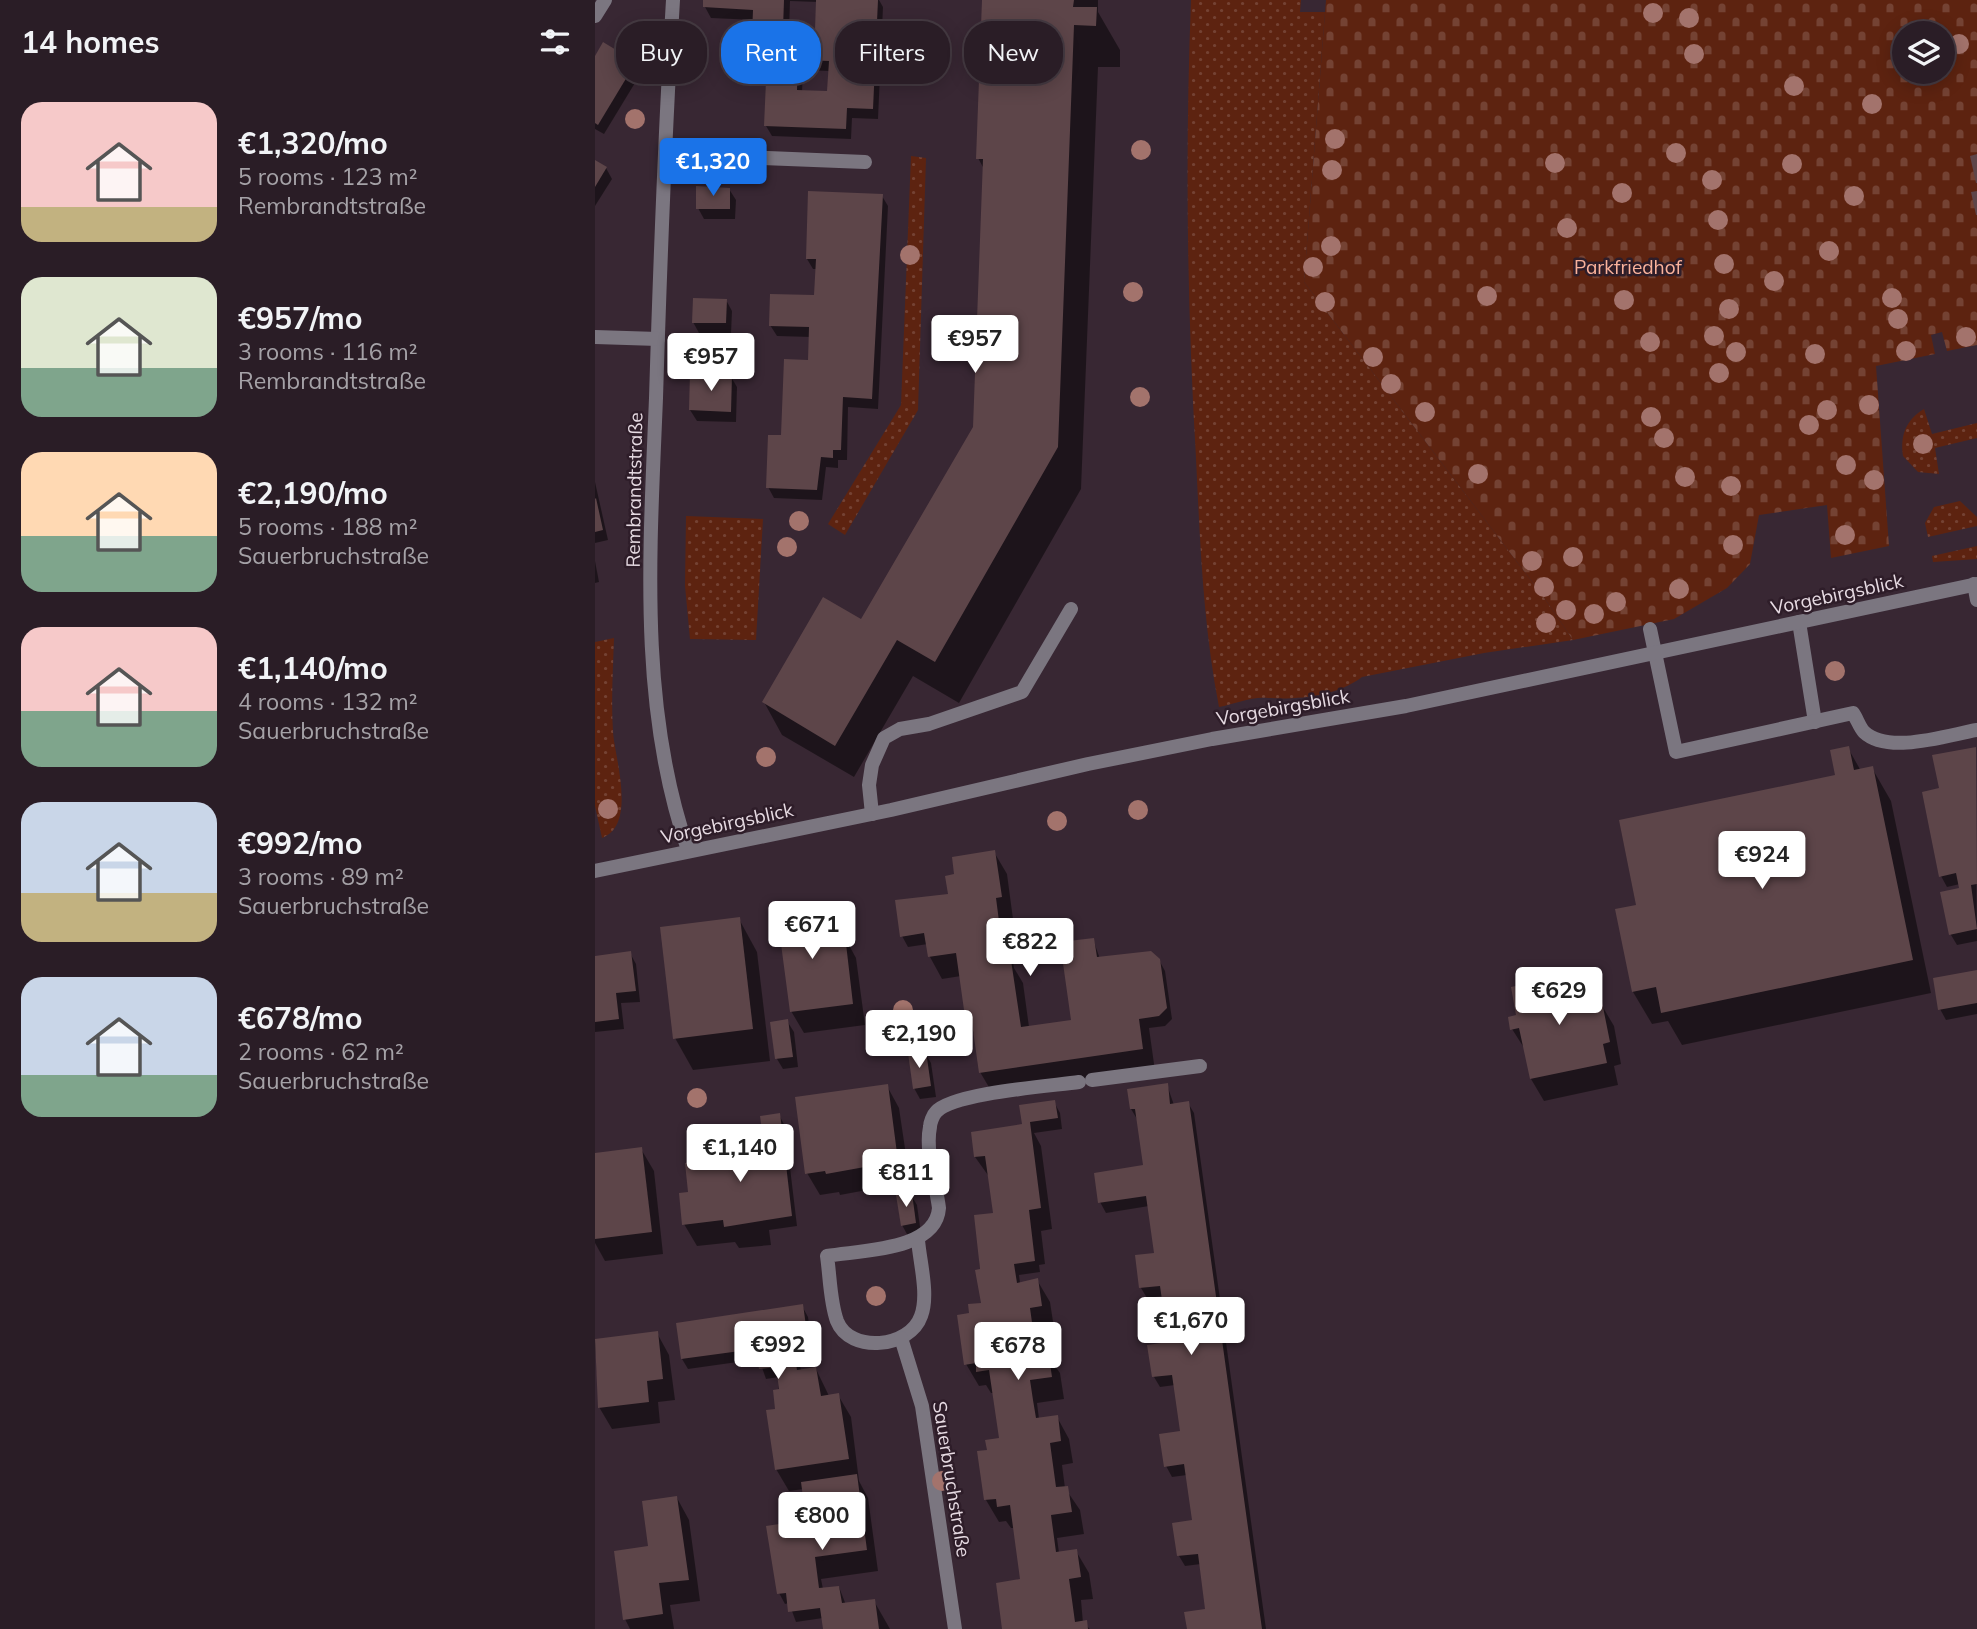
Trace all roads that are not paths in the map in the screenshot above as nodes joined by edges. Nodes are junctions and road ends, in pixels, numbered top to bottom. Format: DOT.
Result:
graph roads {
  1 [pos="605,0"];
  2 [pos="673,0"];
  3 [pos="595,16"];
  4 [pos="665,154"];
  5 [pos="865,162"];
  6 [pos="595,337"];
  7 [pos="658,338"];
  8 [pos="1976,584"];
  9 [pos="1977,600"];
  10 [pos="1071,608"];
  11 [pos="1799,622"];
  12 [pos="1650,629"];
  13 [pos="1655,653"];
  14 [pos="1815,722"];
  15 [pos="1977,730"];
  16 [pos="872,814"];
  17 [pos="688,850"];
  18 [pos="595,871"];
  19 [pos="1200,1066"];
  20 [pos="918,1240"];
  21 [pos="901,1338"];
  22 [pos="955,1629"];
  1 -- 3 [label="street"];
  2 -- 4 [label="street, Rembrandtstraße"];
  4 -- 5 [label="street"];
  4 -- 7 [label="street, Rembrandtstraße"];
  6 -- 7 [label="street"];
  7 -- 17 [label="street, Rembrandtstraße"];
  8 -- 9 [label="street"];
  8 -- 11 [label="street, Vorgebirgsblick"];
  10 -- 16 [label="street"];
  11 -- 13 [label="street, Vorgebirgsblick"];
  11 -- 14 [label="street"];
  12 -- 13 [label="street"];
  13 -- 14 [label="street"];
  13 -- 16 [label="street, Vorgebirgsblick"];
  14 -- 15 [label="street"];
  16 -- 17 [label="street, Vorgebirgsblick"];
  17 -- 18 [label="street, Vorgebirgsblick"];
  19 -- 20 [label="street"];
  20 -- 21 [label="street"];
  20 -- 21 [label="street"];
  21 -- 22 [label="street, Sauerbruchstraße"];
}
